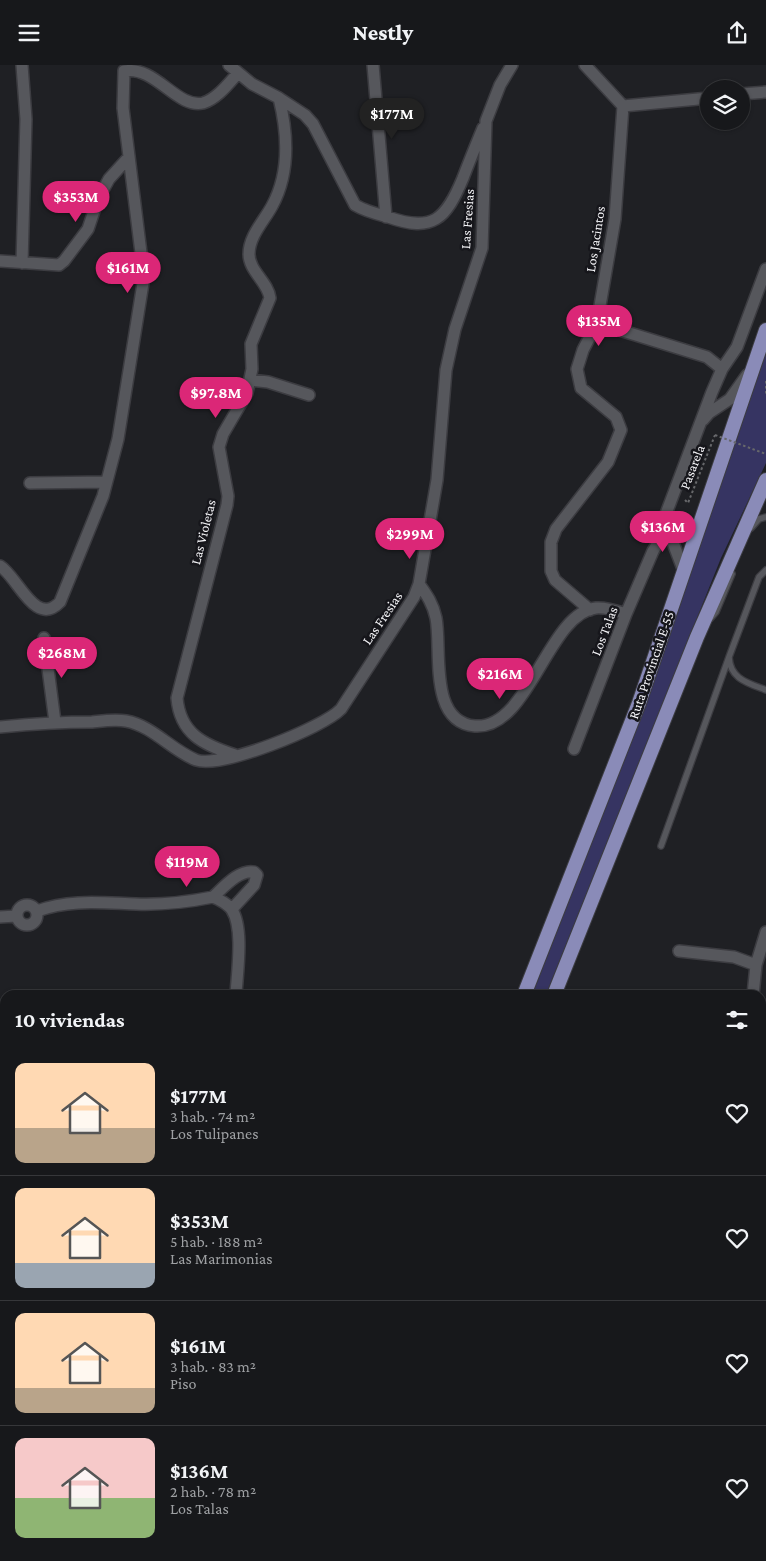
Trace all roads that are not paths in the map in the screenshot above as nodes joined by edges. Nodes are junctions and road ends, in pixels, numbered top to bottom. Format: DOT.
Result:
graph roads {
  1 [pos="22,65"];
  2 [pos="229,65"];
  3 [pos="373,65"];
  4 [pos="512,65"];
  5 [pos="586,65"];
  6 [pos="238,73"];
  7 [pos="766,92"];
  8 [pos="750,93"];
  9 [pos="700,98"];
  10 [pos="279,99"];
  11 [pos="624,106"];
  12 [pos="486,121"];
  13 [pos="129,157"];
  14 [pos="386,217"];
  15 [pos="0,261"];
  16 [pos="22,263"];
  17 [pos="766,269"];
  18 [pos="597,323"];
  19 [pos="766,330"];
  20 [pos="756,361"];
  21 [pos="722,369"];
  22 [pos="251,380"];
  23 [pos="309,395"];
  24 [pos="699,425"];
  25 [pos="766,480"];
  26 [pos="106,482"];
  27 [pos="30,483"];
  28 [pos="766,517"];
  29 [pos="668,528"];
  30 [pos="0,566"];
  31 [pos="683,569"];
  32 [pos="766,570"];
  33 [pos="419,584"];
  34 [pos="590,610"];
  35 [pos="626,614"];
  36 [pos="697,637"];
  37 [pos="44,639"];
  38 [pos="729,657"];
  39 [pos="766,690"];
  40 [pos="55,722"];
  41 [pos="0,727"];
  42 [pos="574,749"];
  43 [pos="236,755"];
  44 [pos="661,846"];
  45 [pos="213,897"];
  46 [pos="232,909"];
  47 [pos="0,917"];
  48 [pos="766,932"];
  49 [pos="679,951"];
  50 [pos="756,965"];
  51 [pos="236,990"];
  52 [pos="526,990"];
  53 [pos="556,990"];
  54 [pos="754,990"];
  1 -- 16 [label="street"];
  2 -- 6 [label="street"];
  3 -- 14 [label="street"];
  4 -- 12 [label="street, Las Fresias"];
  5 -- 11 [label="street"];
  6 -- 10 [label="street"];
  6 -- 13 [label="street"];
  7 -- 8 [label="street"];
  9 -- 11 [label="street"];
  10 -- 14 [label="street"];
  10 -- 22 [label="street, Las Violetas"];
  11 -- 18 [label="street, Los Jacintos"];
  12 -- 14 [label="street"];
  12 -- 33 [label="street, Las Fresias"];
  13 -- 16 [label="street"];
  13 -- 26 [label="street"];
  15 -- 16 [label="street"];
  17 -- 21 [label="street"];
  18 -- 21 [label="street"];
  18 -- 34 [label="street, Los Jacintos"];
  19 -- 20 [label="main road, Ruta Provincial E-55"];
  20 -- 24 [label="street"];
  20 -- 31 [label="main road, Ruta Provincial E-55"];
  21 -- 24 [label="street"];
  22 -- 23 [label="street"];
  22 -- 43 [label="street, Las Violetas"];
  24 -- 29 [label="street"];
  25 -- 36 [label="main road"];
  26 -- 27 [label="street"];
  26 -- 30 [label="street"];
  28 -- 36 [label="lane"];
  29 -- 31 [label="street"];
  29 -- 35 [label="street, Los Talas"];
  31 -- 52 [label="main road, Ruta Provincial E-55"];
  32 -- 38 [label="lane"];
  33 -- 34 [label="street"];
  33 -- 43 [label="street, Las Fresias"];
  34 -- 35 [label="street"];
  35 -- 42 [label="street, Los Talas"];
  36 -- 53 [label="main road"];
  37 -- 40 [label="street"];
  38 -- 39 [label="lane"];
  38 -- 44 [label="lane"];
  40 -- 41 [label="street, Las Fresias"];
  40 -- 43 [label="street, Las Fresias"];
  45 -- 46 [label="street"];
  45 -- 46 [label="street"];
  45 -- 47 [label="street"];
  46 -- 51 [label="street"];
  48 -- 50 [label="street"];
  49 -- 50 [label="street"];
  50 -- 54 [label="street"];
}
